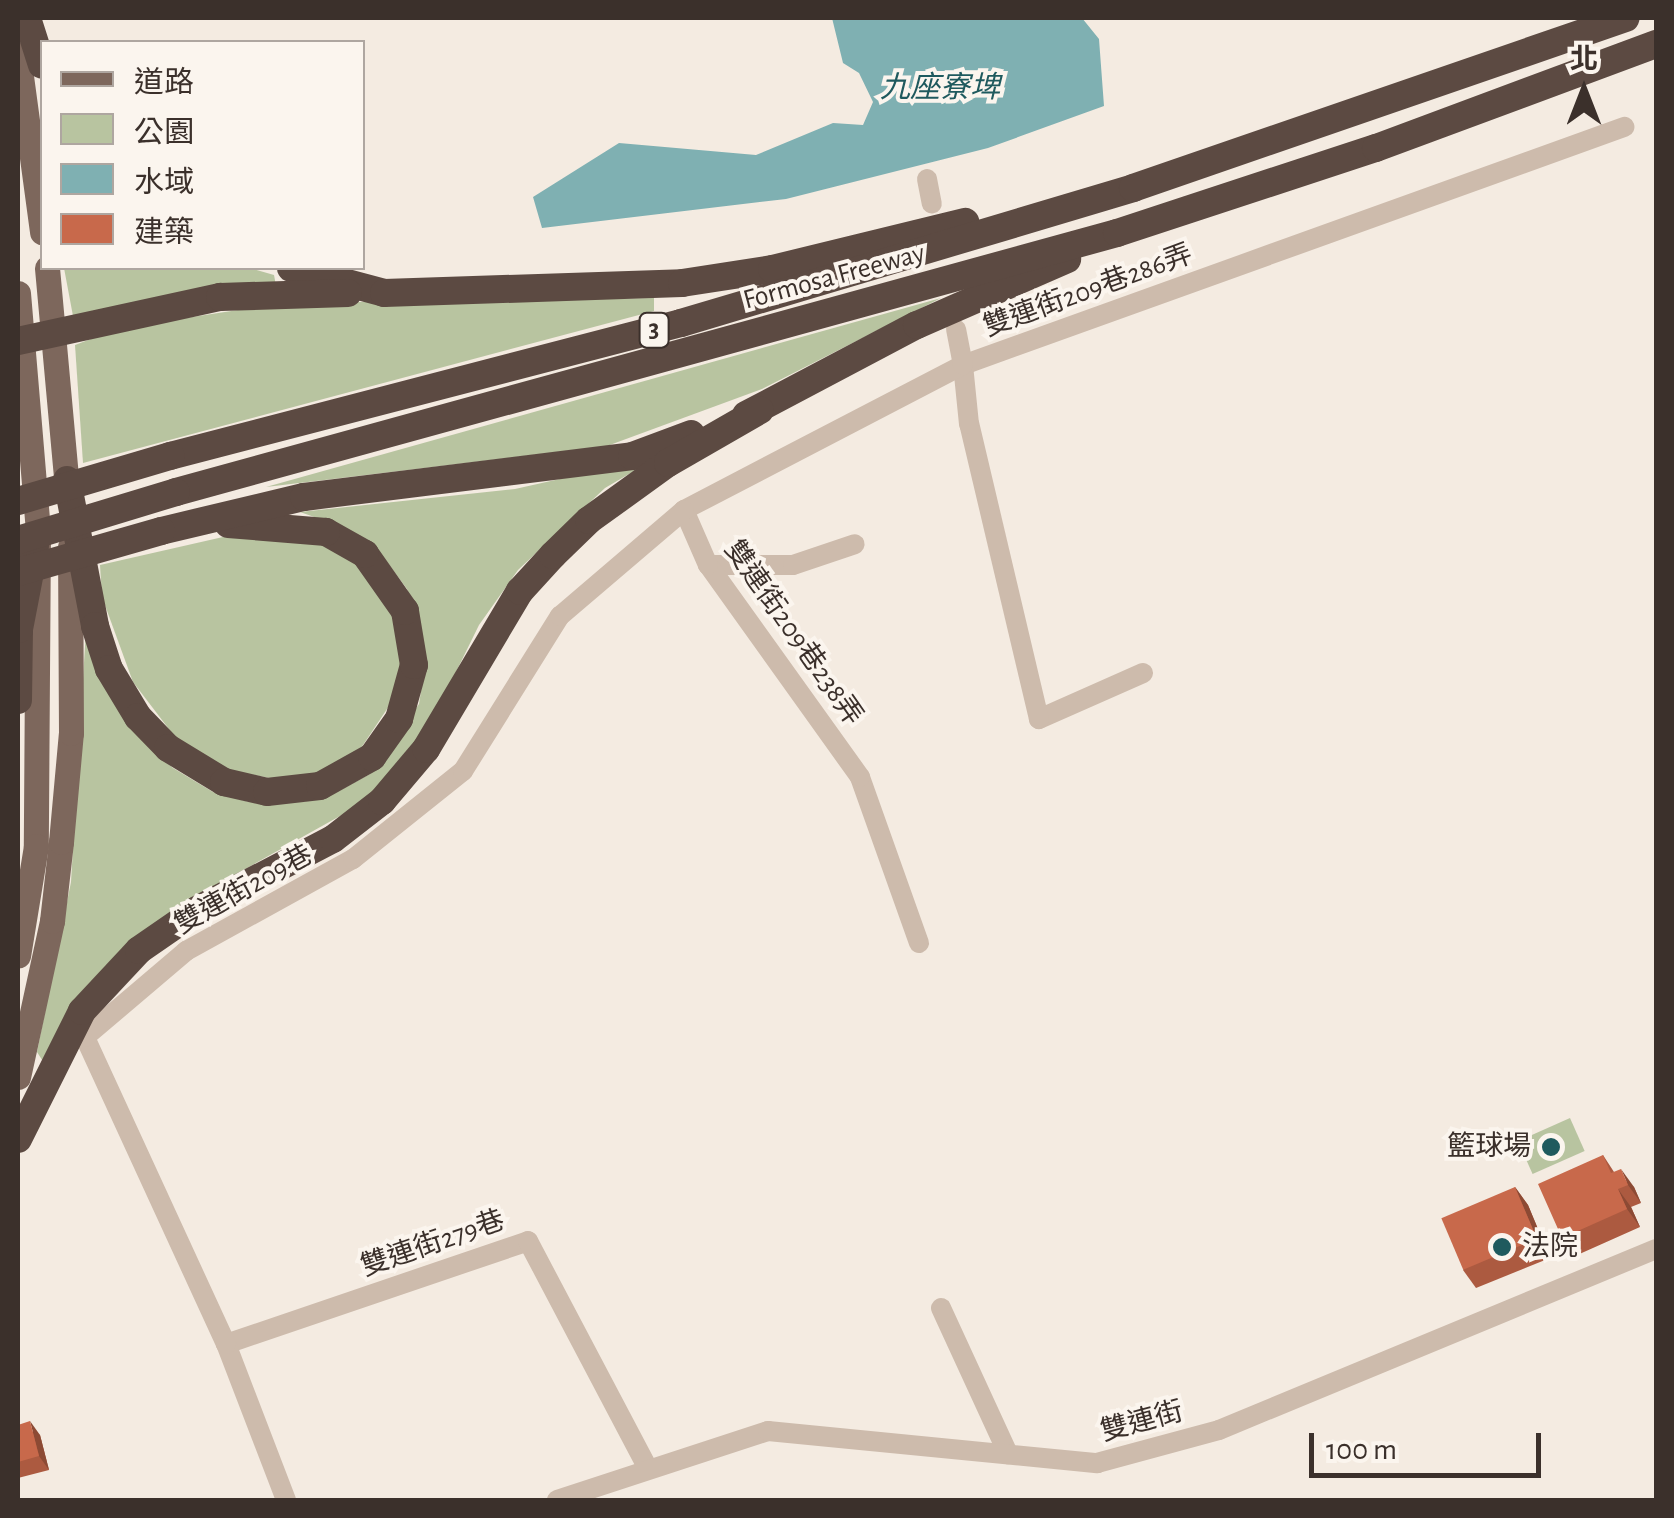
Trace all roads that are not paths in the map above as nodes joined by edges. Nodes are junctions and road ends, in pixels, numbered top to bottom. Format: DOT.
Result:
graph roads {
  1 [pos="27,18"];
  2 [pos="1626,18"];
  3 [pos="1656,44"];
  4 [pos="18,54"];
  5 [pos="40,59"];
  6 [pos="1624,127"];
  7 [pos="927,179"];
  8 [pos="1134,188"];
  9 [pos="932,204"];
  10 [pos="40,217"];
  11 [pos="1117,233"];
  12 [pos="48,270"];
  13 [pos="298,270"];
  14 [pos="18,292"];
  15 [pos="384,294"];
  16 [pos="956,330"];
  17 [pos="56,331"];
  18 [pos="20,340"];
  19 [pos="963,365"];
  20 [pos="760,410"];
  21 [pos="67,480"];
  22 [pos="18,501"];
  23 [pos="684,510"];
  24 [pos="172,529"];
  25 [pos="28,535"];
  26 [pos="855,544"];
  27 [pos="708,565"];
  28 [pos="18,572"];
  29 [pos="1143,672"];
  30 [pos="18,700"];
  31 [pos="919,943"];
  32 [pos="18,956"];
  33 [pos="18,1077"];
  34 [pos="18,1139"];
  35 [pos="1656,1249"];
  36 [pos="941,1308"];
  37 [pos="226,1344"];
  38 [pos="1008,1454"];
  39 [pos="648,1469"];
  40 [pos="286,1500"];
  41 [pos="557,1500"];
  1 -- 5 [label="highway"];
  2 -- 8 [label="highway, Formosa Freeway / 3"];
  3 -- 11 [label="highway, Formosa Freeway / 3"];
  4 -- 10 [label="main road"];
  6 -- 19 [label="street, 雙連街209巷286弄"];
  7 -- 9 [label="street"];
  8 -- 15 [label="highway"];
  8 -- 22 [label="highway, Formosa Freeway / 3, bridge"];
  11 -- 20 [label="highway"];
  11 -- 25 [label="highway, Formosa Freeway / 3, bridge"];
  12 -- 17 [label="main road"];
  13 -- 15 [label="highway"];
  14 -- 18 [label="main road"];
  15 -- 17 [label="highway"];
  16 -- 19 [label="street"];
  17 -- 18 [label="highway"];
  17 -- 21 [label="main road"];
  18 -- 25 [label="main road"];
  19 -- 23 [label="street"];
  19 -- 29 [label="street, 雙連街209巷286弄"];
  20 -- 24 [label="highway"];
  20 -- 34 [label="highway"];
  21 -- 24 [label="highway"];
  21 -- 33 [label="main road"];
  23 -- 27 [label="street, 雙連街209巷238弄"];
  23 -- 37 [label="street, 雙連街209巷"];
  24 -- 28 [label="highway, bridge"];
  25 -- 30 [label="highway"];
  25 -- 32 [label="main road"];
  26 -- 27 [label="street"];
  27 -- 31 [label="street, 雙連街209巷238弄"];
  35 -- 38 [label="street, 雙連街"];
  36 -- 38 [label="street"];
  37 -- 39 [label="street, 雙連街279巷"];
  37 -- 40 [label="street, 雙連街209巷"];
  38 -- 39 [label="street, 雙連街"];
  39 -- 41 [label="street, 雙連街"];
}
